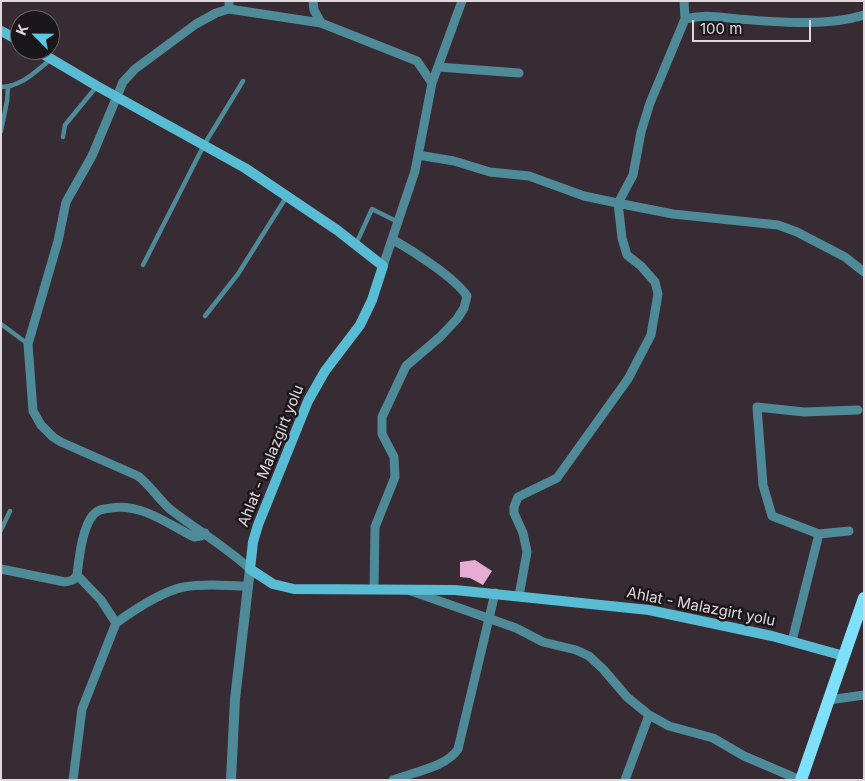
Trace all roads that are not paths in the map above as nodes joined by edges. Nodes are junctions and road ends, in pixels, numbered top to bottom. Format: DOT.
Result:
graph roads {
  1 [pos="313,1"];
  2 [pos="462,1"];
  3 [pos="684,1"];
  4 [pos="229,5"];
  5 [pos="864,15"];
  6 [pos="685,19"];
  7 [pos="321,23"];
  8 [pos="51,60"];
  9 [pos="54,60"];
  10 [pos="438,67"];
  11 [pos="518,74"];
  12 [pos="243,81"];
  13 [pos="432,83"];
  14 [pos="97,86"];
  15 [pos="1,87"];
  16 [pos="8,87"];
  17 [pos="116,96"];
  18 [pos="1,131"];
  19 [pos="63,137"];
  20 [pos="204,145"];
  21 [pos="418,155"];
  22 [pos="287,196"];
  23 [pos="618,203"];
  24 [pos="398,222"];
  25 [pos="392,239"];
  26 [pos="356,244"];
  27 [pos="143,265"];
  28 [pos="383,266"];
  29 [pos="864,272"];
  30 [pos="205,316"];
  31 [pos="1,324"];
  32 [pos="28,344"];
  33 [pos="858,410"];
  34 [pos="10,511"];
  35 [pos="1,530"];
  36 [pos="850,531"];
  37 [pos="205,534"];
  38 [pos="819,534"];
  39 [pos="1,568"];
  40 [pos="250,569"];
  41 [pos="77,575"];
  42 [pos="247,586"];
  43 [pos="374,589"];
  44 [pos="404,589"];
  45 [pos="495,593"];
  46 [pos="519,596"];
  47 [pos="864,598"];
  48 [pos="861,615"];
  49 [pos="490,620"];
  50 [pos="116,623"];
  51 [pos="792,641"];
  52 [pos="844,656"];
  53 [pos="864,695"];
  54 [pos="829,700"];
  55 [pos="649,715"];
  56 [pos="73,780"];
  57 [pos="231,780"];
  58 [pos="394,780"];
  59 [pos="625,780"];
  60 [pos="801,780"];
  1 -- 7 [label="street"];
  2 -- 10 [label="street"];
  3 -- 6 [label="street"];
  4 -- 7 [label="street"];
  4 -- 17 [label="street"];
  5 -- 6 [label="street"];
  6 -- 23 [label="street"];
  7 -- 13 [label="street"];
  8 -- 16 [label="lane"];
  9 -- 14 [label="main road"];
  10 -- 11 [label="street"];
  10 -- 13 [label="street"];
  12 -- 20 [label="lane"];
  13 -- 21 [label="street"];
  14 -- 17 [label="main road"];
  14 -- 19 [label="lane"];
  15 -- 16 [label="lane"];
  16 -- 18 [label="lane"];
  17 -- 20 [label="main road"];
  17 -- 32 [label="street"];
  20 -- 22 [label="main road"];
  20 -- 27 [label="lane"];
  21 -- 23 [label="street"];
  21 -- 24 [label="street"];
  22 -- 26 [label="main road"];
  22 -- 30 [label="lane"];
  23 -- 29 [label="street"];
  23 -- 46 [label="street"];
  24 -- 25 [label="street"];
  24 -- 26 [label="lane"];
  25 -- 28 [label="street"];
  25 -- 43 [label="street"];
  26 -- 28 [label="main road"];
  28 -- 40 [label="main road, Ahlat - Malazgirt yolu"];
  31 -- 32 [label="lane"];
  32 -- 37 [label="street"];
  33 -- 38 [label="street"];
  34 -- 35 [label="lane"];
  36 -- 38 [label="street"];
  37 -- 40 [label="street"];
  37 -- 41 [label="street"];
  38 -- 51 [label="street"];
  39 -- 41 [label="street"];
  40 -- 42 [label="street"];
  40 -- 43 [label="main road, Ahlat - Malazgirt yolu"];
  41 -- 50 [label="street"];
  42 -- 50 [label="street"];
  42 -- 57 [label="street"];
  43 -- 44 [label="main road, Ahlat - Malazgirt yolu"];
  44 -- 45 [label="main road, Ahlat - Malazgirt yolu"];
  44 -- 49 [label="street"];
  45 -- 46 [label="main road, Ahlat - Malazgirt yolu"];
  45 -- 49 [label="street"];
  46 -- 51 [label="main road, Ahlat - Malazgirt yolu"];
  47 -- 48 [label="main road"];
  48 -- 52 [label="main road"];
  49 -- 55 [label="street"];
  49 -- 58 [label="street"];
  50 -- 56 [label="street"];
  51 -- 52 [label="main road, Ahlat - Malazgirt yolu"];
  52 -- 54 [label="main road"];
  53 -- 54 [label="street"];
  54 -- 60 [label="main road"];
  55 -- 59 [label="street"];
  55 -- 60 [label="street"];
}
